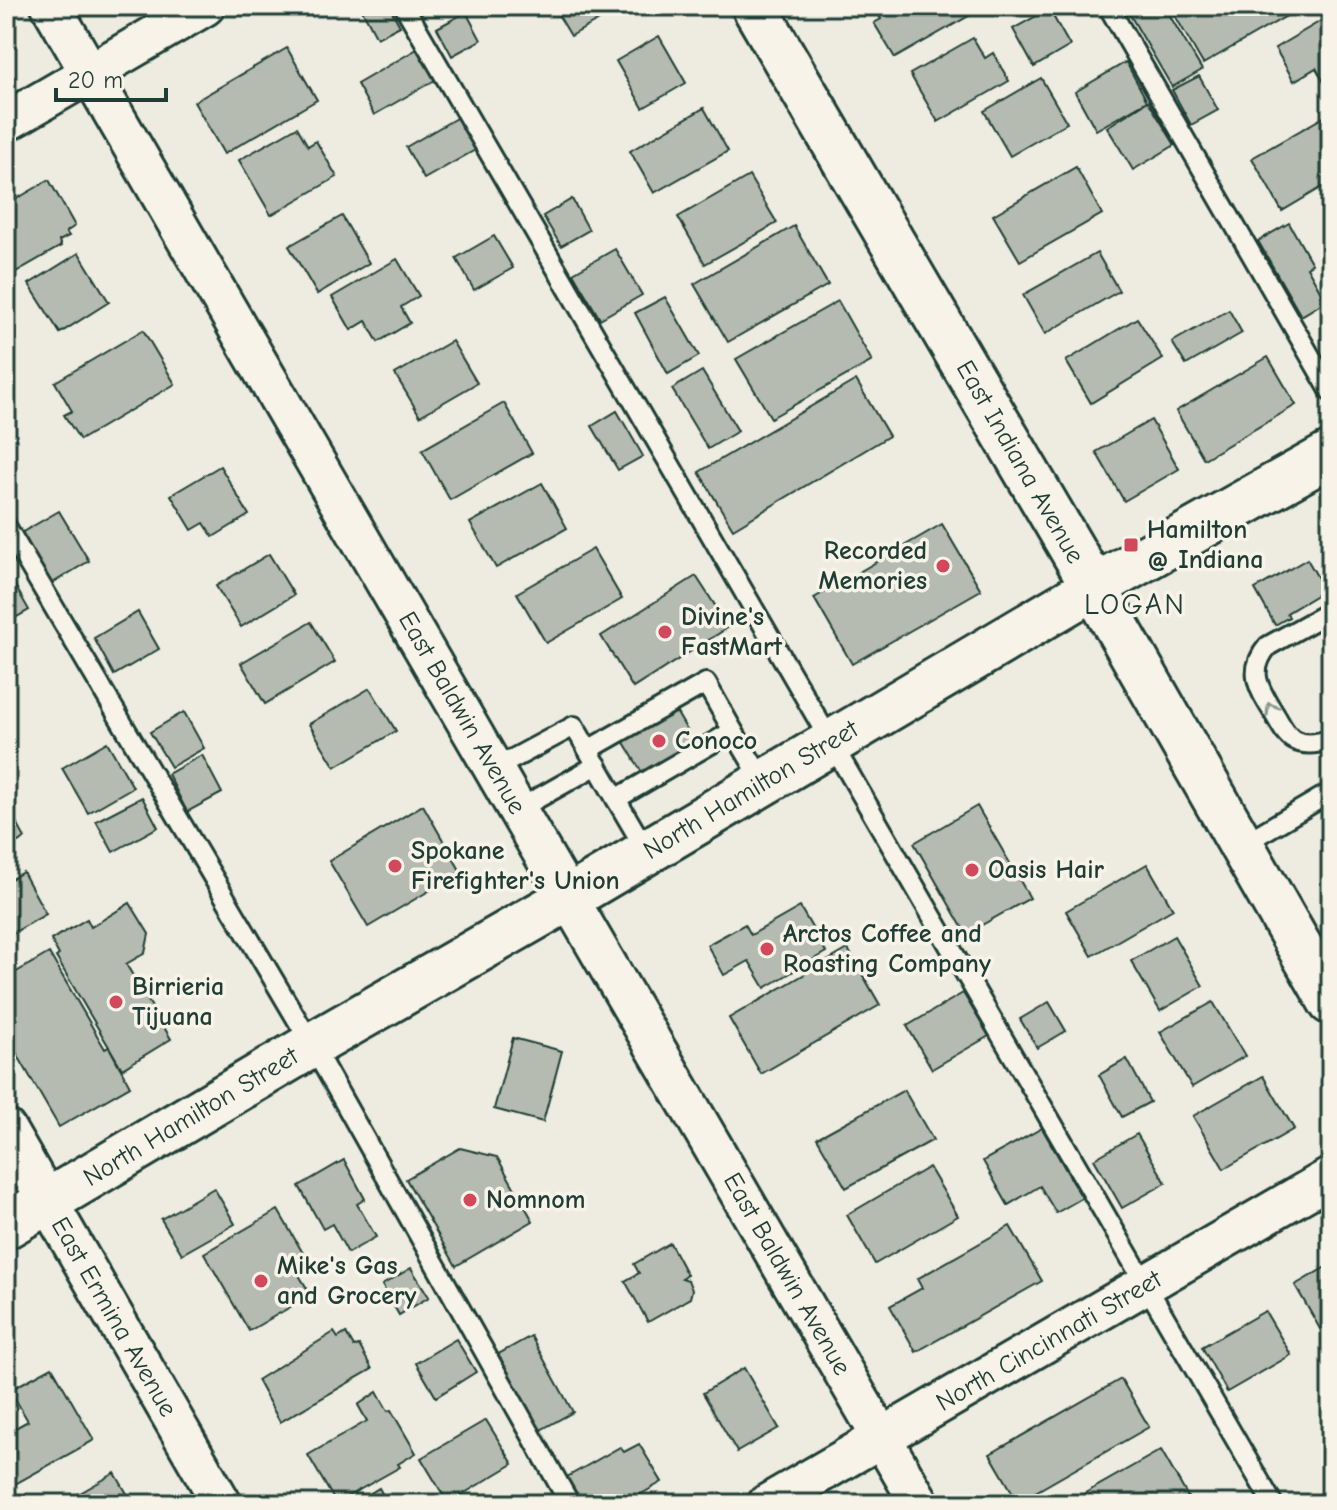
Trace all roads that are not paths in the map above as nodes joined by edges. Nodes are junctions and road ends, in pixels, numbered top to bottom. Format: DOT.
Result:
graph roads {
  1 [pos="51,6"];
  2 [pos="205,6"];
  3 [pos="404,6"];
  4 [pos="754,6"];
  5 [pos="1108,6"];
  6 [pos="90,73"];
  7 [pos="6,122"];
  8 [pos="1331,392"];
  9 [pos="1330,457"];
  10 [pos="6,526"];
  11 [pos="1094,587"];
  12 [pos="1331,611"];
  13 [pos="733,731"];
  14 [pos="1331,739"];
  15 [pos="832,743"];
  16 [pos="593,758"];
  17 [pos="494,769"];
  18 [pos="764,783"];
  19 [pos="1331,792"];
  20 [pos="616,799"];
  21 [pos="517,810"];
  22 [pos="1241,845"];
  23 [pos="647,852"];
  24 [pos="569,898"];
  25 [pos="1331,1002"];
  26 [pos="312,1045"];
  27 [pos="6,1129"];
  28 [pos="1331,1177"];
  29 [pos="48,1202"];
  30 [pos="6,1226"];
  31 [pos="1146,1285"];
  32 [pos="882,1438"];
  33 [pos="222,1504"];
  34 [pos="570,1504"];
  35 [pos="767,1504"];
  36 [pos="920,1504"];
  37 [pos="1273,1504"];
  1 -- 6 [label="street, East Baldwin Avenue"];
  2 -- 6 [label="street"];
  3 -- 15 [label="lane"];
  4 -- 11 [label="main road, East Indiana Avenue"];
  5 -- 8 [label="lane"];
  6 -- 7 [label="street"];
  6 -- 17 [label="street, East Baldwin Avenue"];
  9 -- 11 [label="main road, North Hamilton Street"];
  10 -- 26 [label="lane"];
  11 -- 15 [label="main road, North Hamilton Street"];
  11 -- 22 [label="main road, East Indiana Avenue"];
  14 -- 12 [label="lane, one-way"];
  13 -- 16 [label="lane"];
  13 -- 18 [label="lane"];
  13 -- 20 [label="lane"];
  15 -- 18 [label="main road, North Hamilton Street"];
  15 -- 31 [label="lane"];
  16 -- 17 [label="lane"];
  16 -- 20 [label="lane"];
  16 -- 21 [label="lane"];
  17 -- 21 [label="street, East Baldwin Avenue"];
  18 -- 23 [label="main road, North Hamilton Street"];
  19 -- 22 [label="lane"];
  20 -- 23 [label="lane"];
  21 -- 24 [label="street, East Baldwin Avenue"];
  22 -- 25 [label="main road, East Indiana Avenue"];
  23 -- 24 [label="main road, North Hamilton Street"];
  24 -- 26 [label="main road, North Hamilton Street"];
  24 -- 32 [label="street, East Baldwin Avenue"];
  26 -- 29 [label="main road, North Hamilton Street"];
  26 -- 34 [label="lane"];
  27 -- 29 [label="street, East Ermina Avenue"];
  28 -- 31 [label="street, North Cincinnati Street"];
  29 -- 30 [label="main road, North Hamilton Street"];
  29 -- 33 [label="street, East Ermina Avenue"];
  31 -- 32 [label="street, North Cincinnati Street"];
  31 -- 37 [label="lane"];
  32 -- 35 [label="street, North Cincinnati Street"];
  32 -- 36 [label="street, East Baldwin Avenue"];
}
